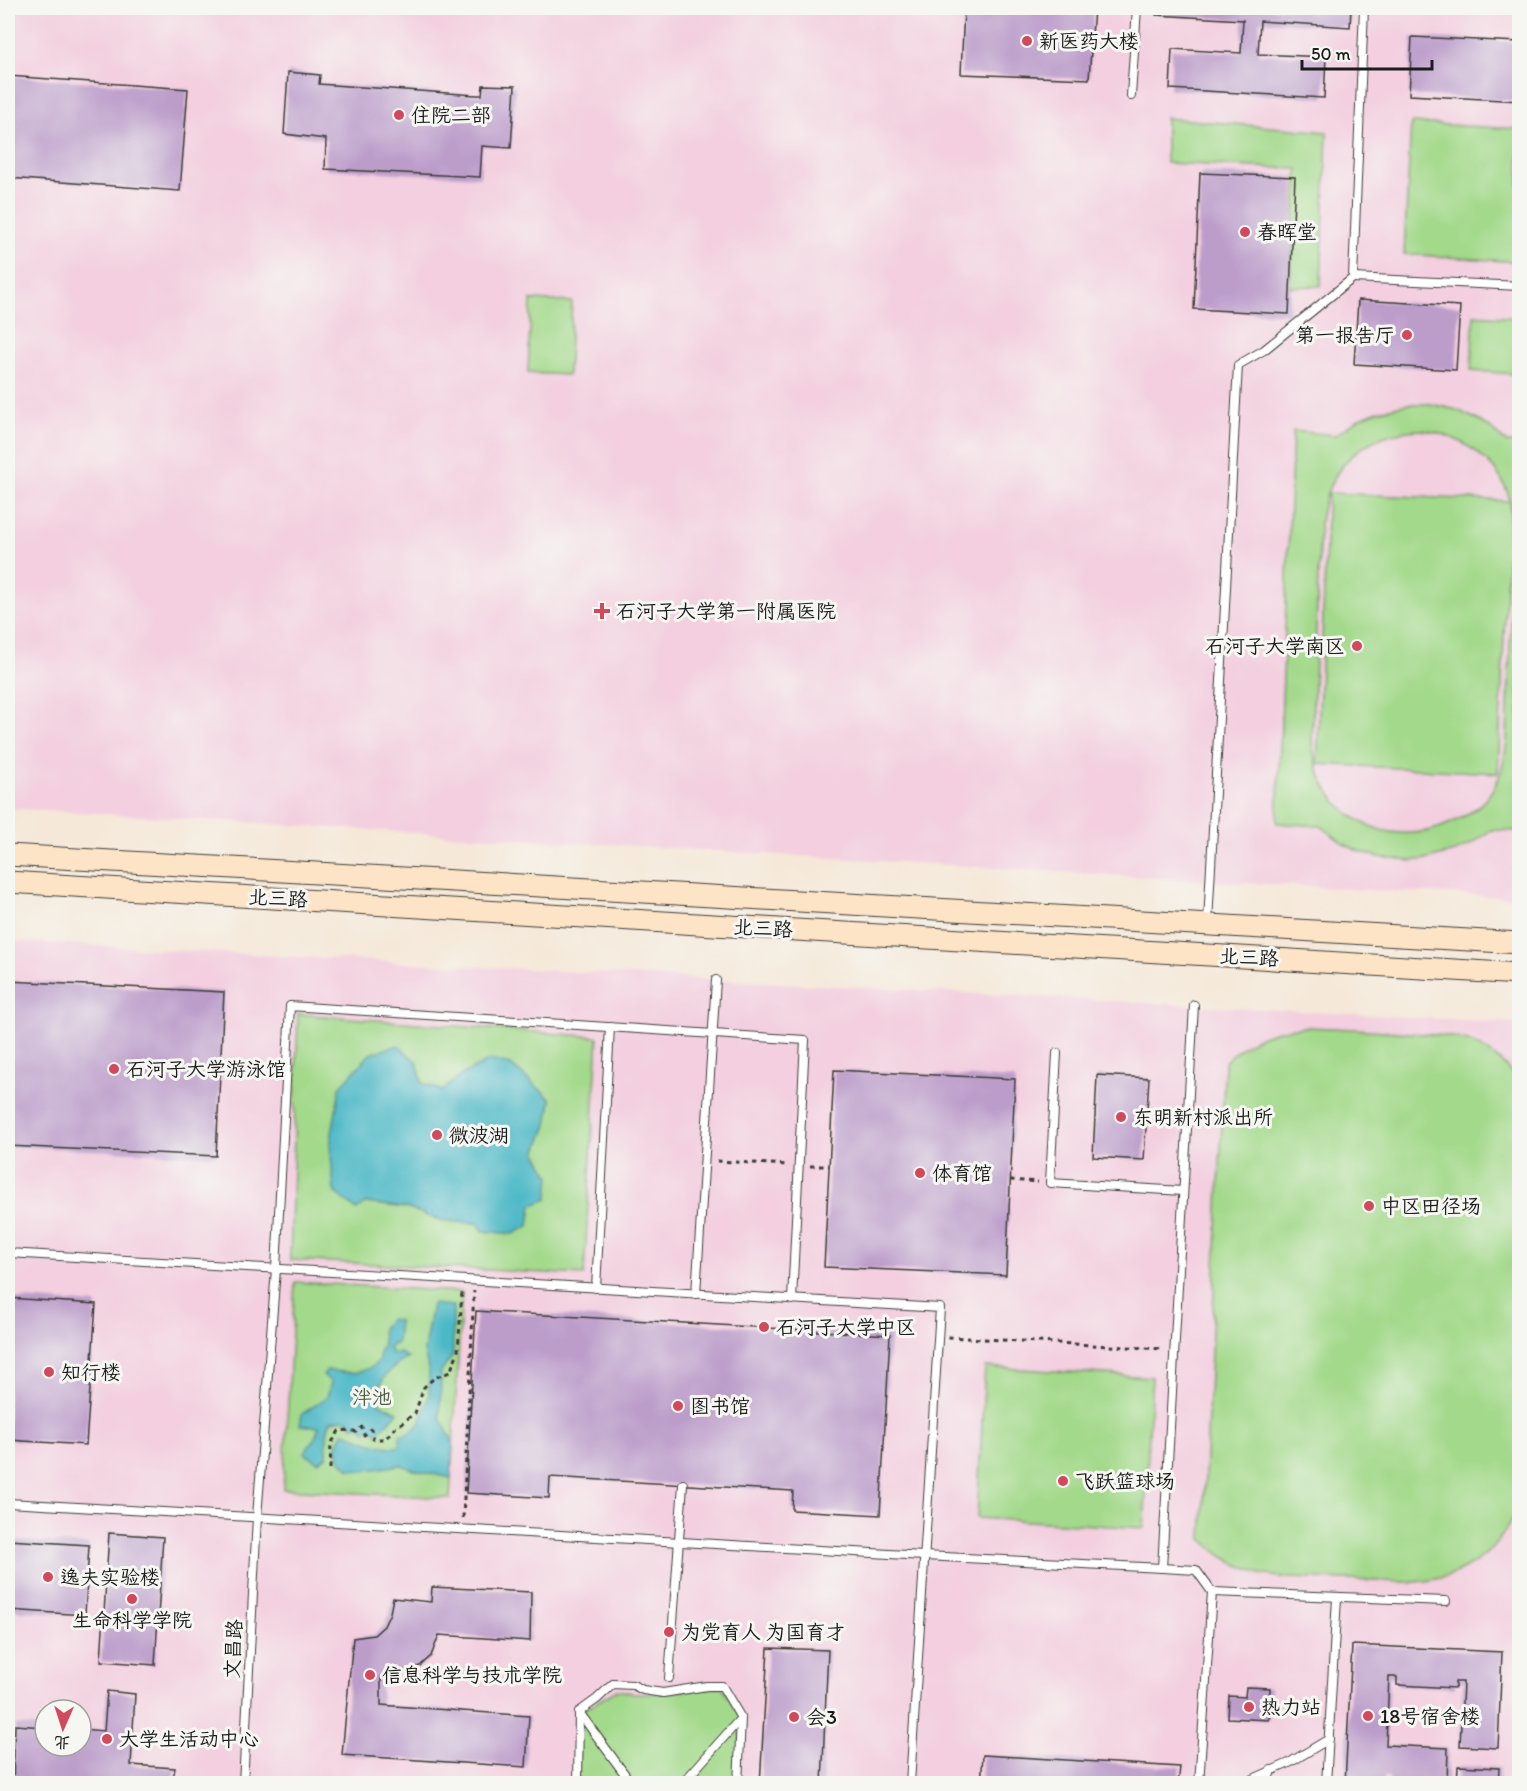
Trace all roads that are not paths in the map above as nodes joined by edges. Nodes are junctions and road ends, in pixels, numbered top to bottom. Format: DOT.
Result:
graph roads {
  1 [pos="1137,8"];
  2 [pos="1364,8"];
  3 [pos="1131,96"];
  4 [pos="1353,278"];
  5 [pos="1520,286"];
  6 [pos="8,855"];
  7 [pos="8,882"];
  8 [pos="1208,924"];
  9 [pos="1520,944"];
  10 [pos="1520,974"];
  11 [pos="716,980"];
  12 [pos="1194,1005"];
  13 [pos="610,1027"];
  14 [pos="713,1034"];
  15 [pos="1057,1053"];
  16 [pos="1183,1191"];
  17 [pos="8,1253"];
  18 [pos="276,1269"];
  19 [pos="596,1288"];
  20 [pos="696,1294"];
  21 [pos="792,1300"];
  22 [pos="683,1484"];
  23 [pos="8,1503"];
  24 [pos="257,1517"];
  25 [pos="678,1542"];
  26 [pos="924,1556"];
  27 [pos="1162,1568"];
  28 [pos="1212,1592"];
  29 [pos="1337,1598"];
  30 [pos="1446,1601"];
  31 [pos="669,1678"];
  32 [pos="579,1712"];
  33 [pos="741,1718"];
  34 [pos="1329,1739"];
  35 [pos="1271,1770"];
  36 [pos="243,1784"];
  37 [pos="578,1784"];
  38 [pos="632,1784"];
  39 [pos="682,1784"];
  40 [pos="738,1784"];
  41 [pos="910,1784"];
  42 [pos="1199,1784"];
  43 [pos="1242,1784"];
  44 [pos="1267,1784"];
  45 [pos="1326,1784"];
  1 -- 3 [label="lane"];
  2 -- 4 [label="lane"];
  4 -- 5 [label="lane"];
  4 -- 8 [label="lane"];
  6 -- 8 [label="main road, 北三路"];
  7 -- 10 [label="main road, 北三路"];
  8 -- 9 [label="main road, 北三路"];
  11 -- 14 [label="lane"];
  12 -- 16 [label="lane"];
  13 -- 14 [label="lane"];
  13 -- 18 [label="lane, 文昌路"];
  13 -- 19 [label="lane"];
  14 -- 20 [label="lane"];
  14 -- 21 [label="lane"];
  15 -- 16 [label="lane"];
  16 -- 27 [label="lane"];
  17 -- 18 [label="lane"];
  18 -- 19 [label="lane"];
  18 -- 24 [label="lane, 文昌路"];
  19 -- 20 [label="lane"];
  20 -- 21 [label="lane"];
  21 -- 26 [label="lane"];
  22 -- 25 [label="lane"];
  23 -- 24 [label="lane"];
  24 -- 25 [label="lane"];
  24 -- 36 [label="lane, 文昌路"];
  25 -- 26 [label="lane"];
  25 -- 31 [label="lane"];
  26 -- 27 [label="lane"];
  26 -- 41 [label="lane"];
  27 -- 28 [label="lane"];
  28 -- 29 [label="lane"];
  28 -- 42 [label="lane"];
  29 -- 30 [label="lane"];
  29 -- 34 [label="lane"];
  32 -- 33 [label="lane"];
  32 -- 37 [label="lane"];
  32 -- 38 [label="lane"];
  33 -- 39 [label="lane"];
  33 -- 40 [label="lane"];
  34 -- 35 [label="lane"];
  34 -- 45 [label="lane"];
  35 -- 43 [label="lane"];
  35 -- 44 [label="lane"];
}
